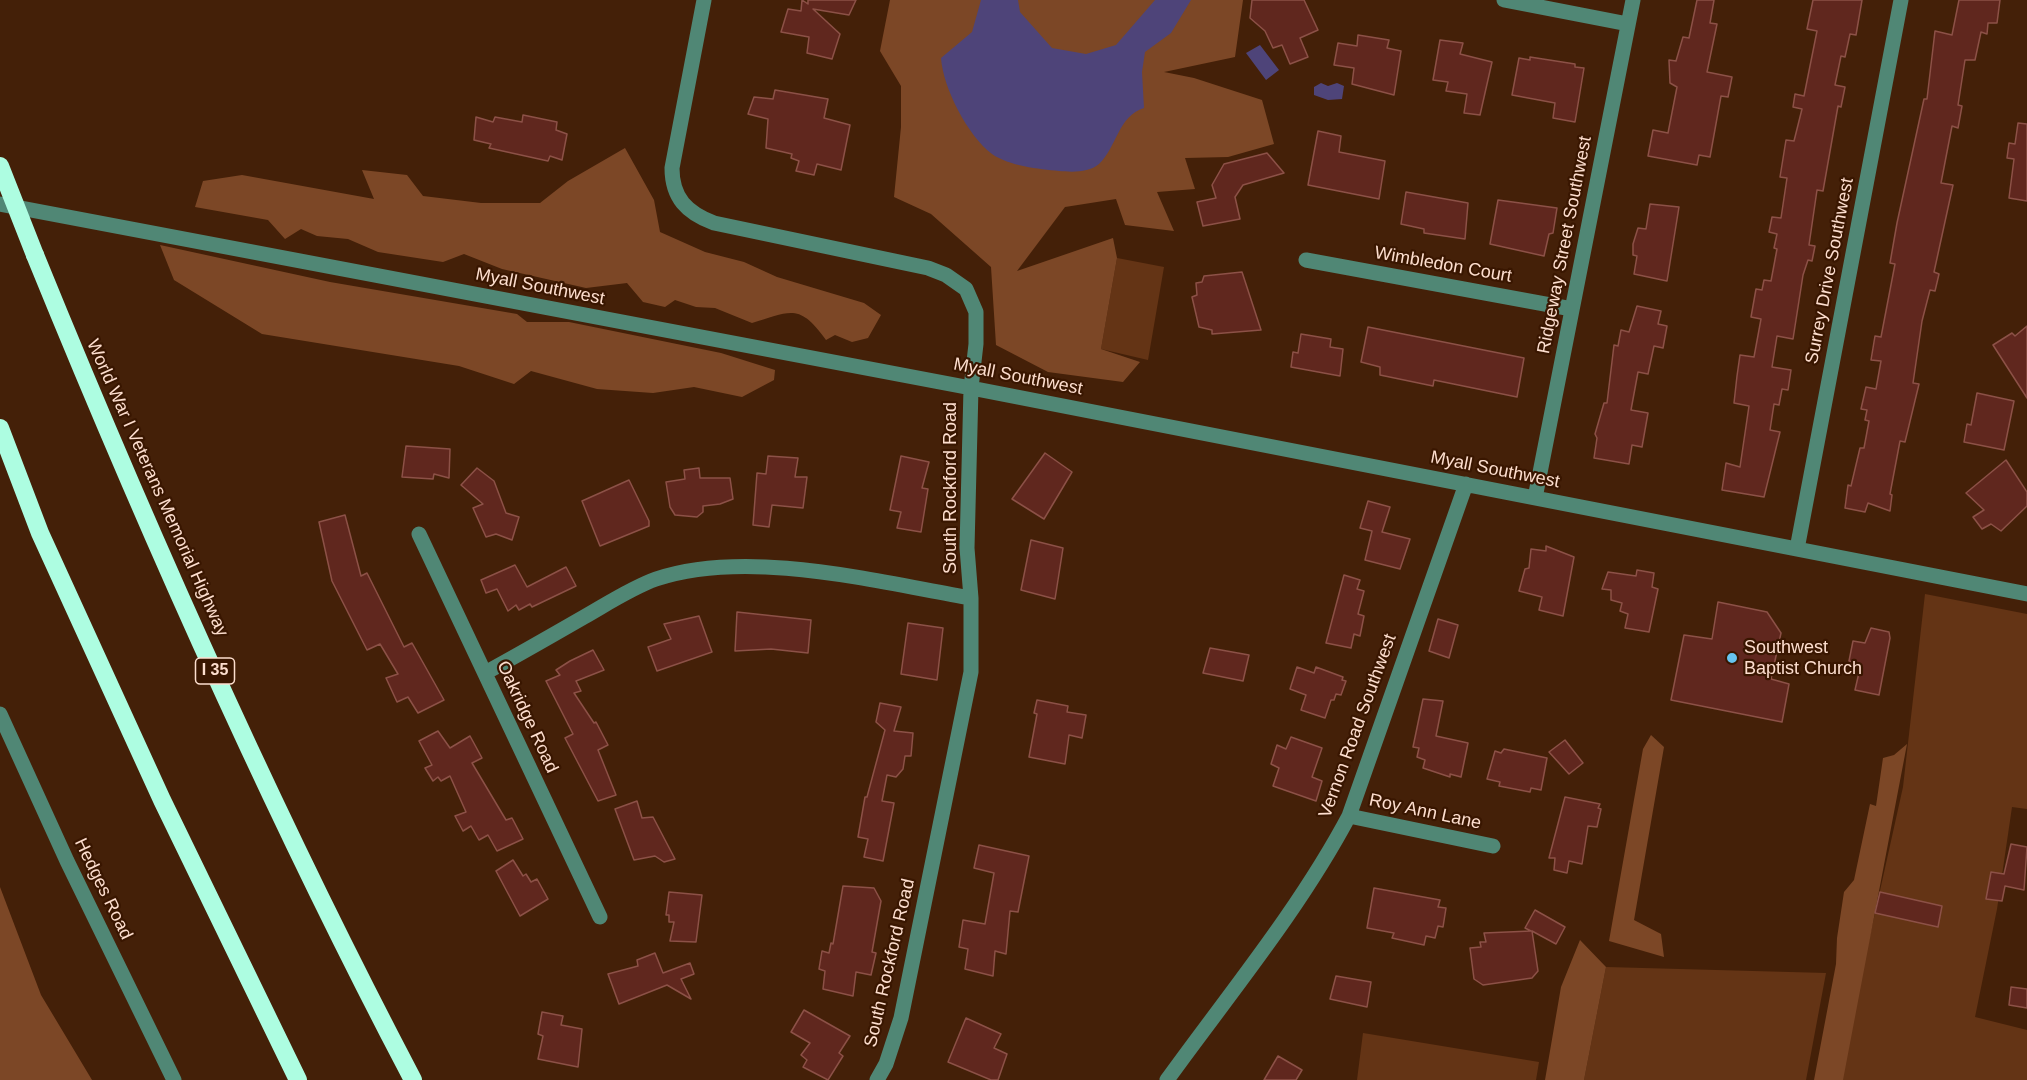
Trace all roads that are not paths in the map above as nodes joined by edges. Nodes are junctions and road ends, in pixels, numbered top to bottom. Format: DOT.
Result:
graph roads {
  1 [pos="704,0"];
  2 [pos="1504,0"];
  3 [pos="1633,0"];
  4 [pos="1901,0"];
  5 [pos="1628,24"];
  6 [pos="0,166"];
  7 [pos="0,204"];
  8 [pos="1306,260"];
  9 [pos="1572,309"];
  10 [pos="971,388"];
  11 [pos="0,428"];
  12 [pos="1466,484"];
  13 [pos="1535,498"];
  14 [pos="419,534"];
  15 [pos="1797,549"];
  16 [pos="2027,594"];
  17 [pos="971,598"];
  18 [pos="485,673"];
  19 [pos="0,714"];
  20 [pos="1349,816"];
  21 [pos="1493,846"];
  22 [pos="600,917"];
  23 [pos="174,1080"];
  24 [pos="298,1080"];
  25 [pos="412,1080"];
  26 [pos="877,1080"];
  27 [pos="1167,1080"];
  1 -- 10 [label="street, South Rockford Road"];
  2 -- 5 [label="street"];
  3 -- 5 [label="street, Ridgeway Street Southwest"];
  4 -- 15 [label="street, Surrey Drive Southwest"];
  5 -- 9 [label="street, Ridgeway Street Southwest"];
  6 -- 25 [label="highway, World War I Veterans Memorial Highway / I 35, bridge"];
  7 -- 10 [label="street, Myall Southwest"];
  8 -- 9 [label="street, Wimbledon Court"];
  9 -- 13 [label="street, Ridgeway Street Southwest"];
  10 -- 12 [label="street, Myall Southwest"];
  10 -- 17 [label="street, South Rockford Road"];
  11 -- 24 [label="highway"];
  12 -- 13 [label="street, Myall Southwest"];
  12 -- 20 [label="street, Vernon Road Southwest"];
  13 -- 15 [label="street, Myall Southwest"];
  14 -- 18 [label="street, Oakridge Road"];
  15 -- 16 [label="street, Myall Southwest"];
  17 -- 18 [label="street"];
  17 -- 26 [label="street, South Rockford Road"];
  18 -- 22 [label="street, Oakridge Road"];
  19 -- 23 [label="street, Hedges Road"];
  20 -- 21 [label="street, Roy Ann Lane"];
  20 -- 27 [label="street, Vernon Road Southwest"];
}
